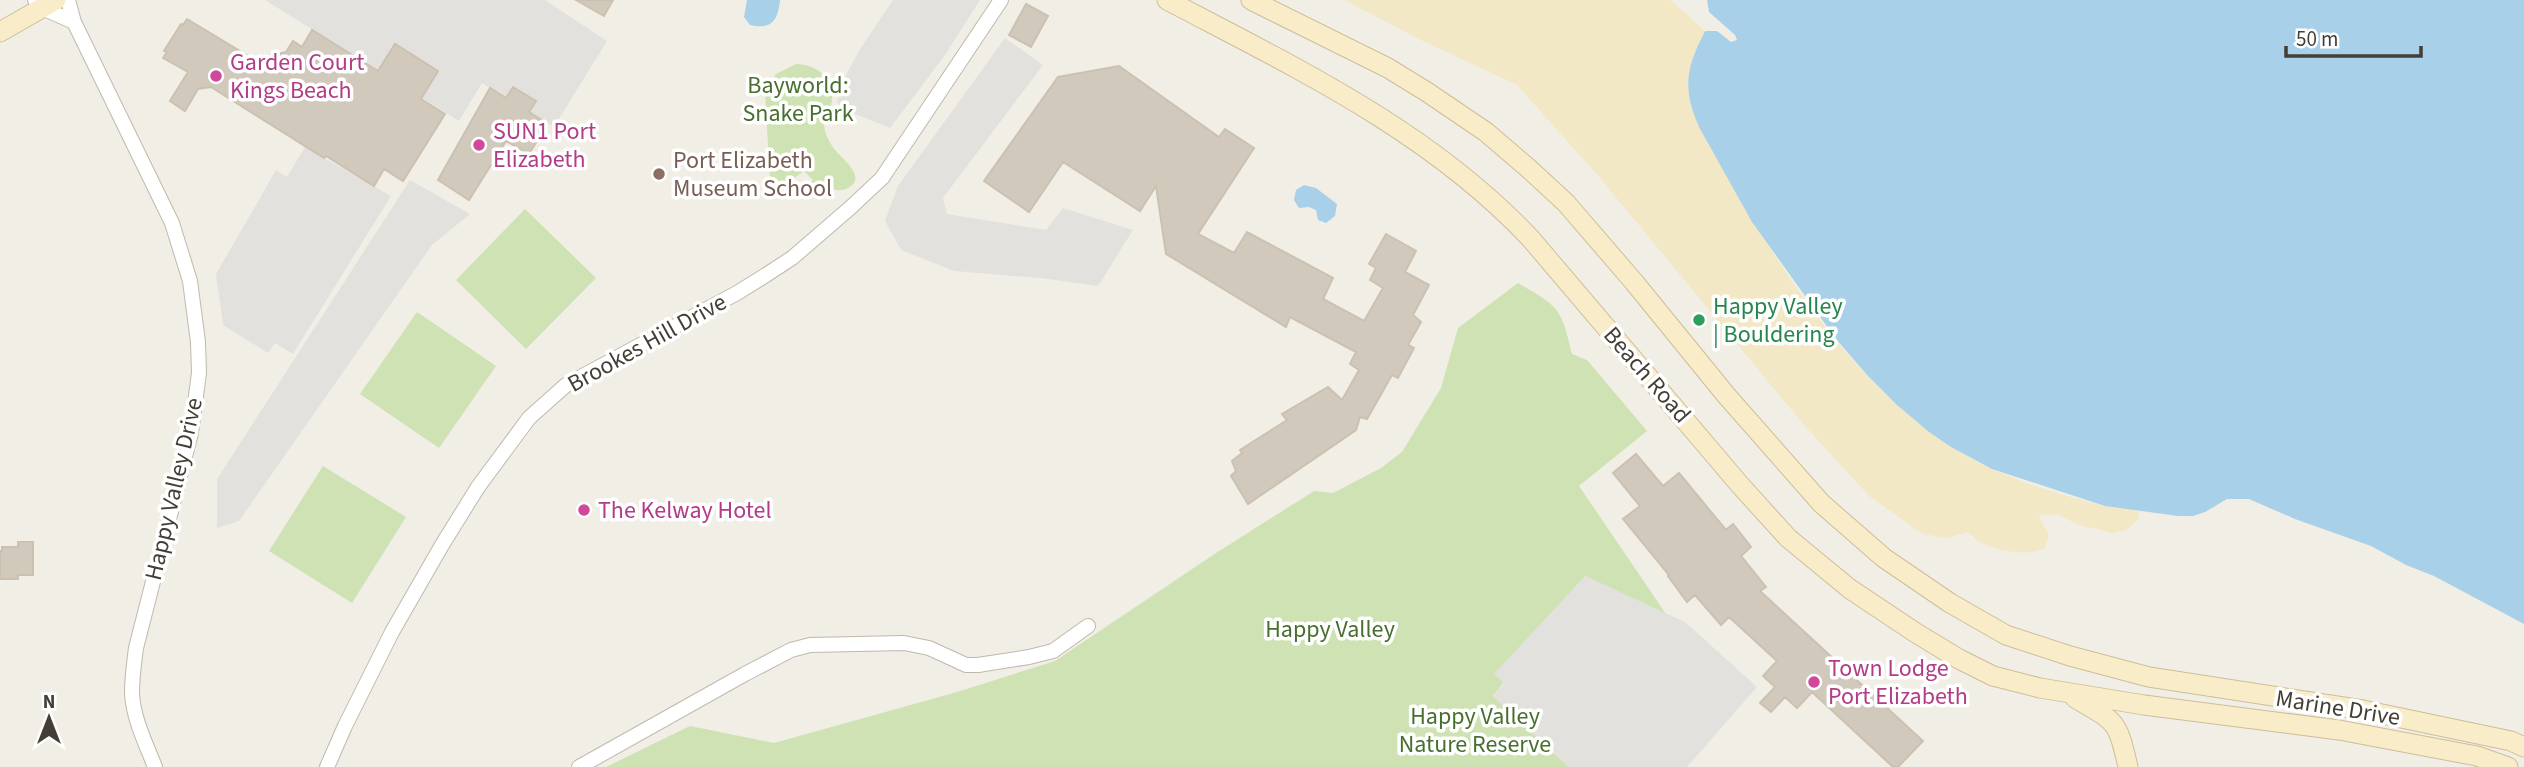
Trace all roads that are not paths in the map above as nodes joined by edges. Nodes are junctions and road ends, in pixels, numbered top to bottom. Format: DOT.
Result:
graph roads {
  1 [pos="68,0"];
  2 [pos="1001,0"];
  3 [pos="1167,0"];
  4 [pos="1251,0"];
  5 [pos="44,3"];
  6 [pos="74,22"];
  7 [pos="0,32"];
  8 [pos="1088,626"];
  9 [pos="2149,677"];
  10 [pos="2067,693"];
  11 [pos="2144,705"];
  12 [pos="2524,747"];
  13 [pos="155,767"];
  14 [pos="327,767"];
  15 [pos="579,767"];
  16 [pos="2128,767"];
  17 [pos="2508,767"];
  1 -- 6 [label="street, Happy Valley Drive"];
  2 -- 14 [label="street, Brookes Hill Drive"];
  3 -- 10 [label="main road, Beach Road"];
  4 -- 9 [label="main road, Beach Road"];
  5 -- 6 [label="street"];
  5 -- 7 [label="main road"];
  6 -- 13 [label="street, Happy Valley Drive"];
  8 -- 15 [label="street"];
  9 -- 12 [label="main road, Marine Drive"];
  10 -- 11 [label="main road, Beach Road"];
  10 -- 16 [label="main road"];
  11 -- 17 [label="main road, Marine Drive"];
}
